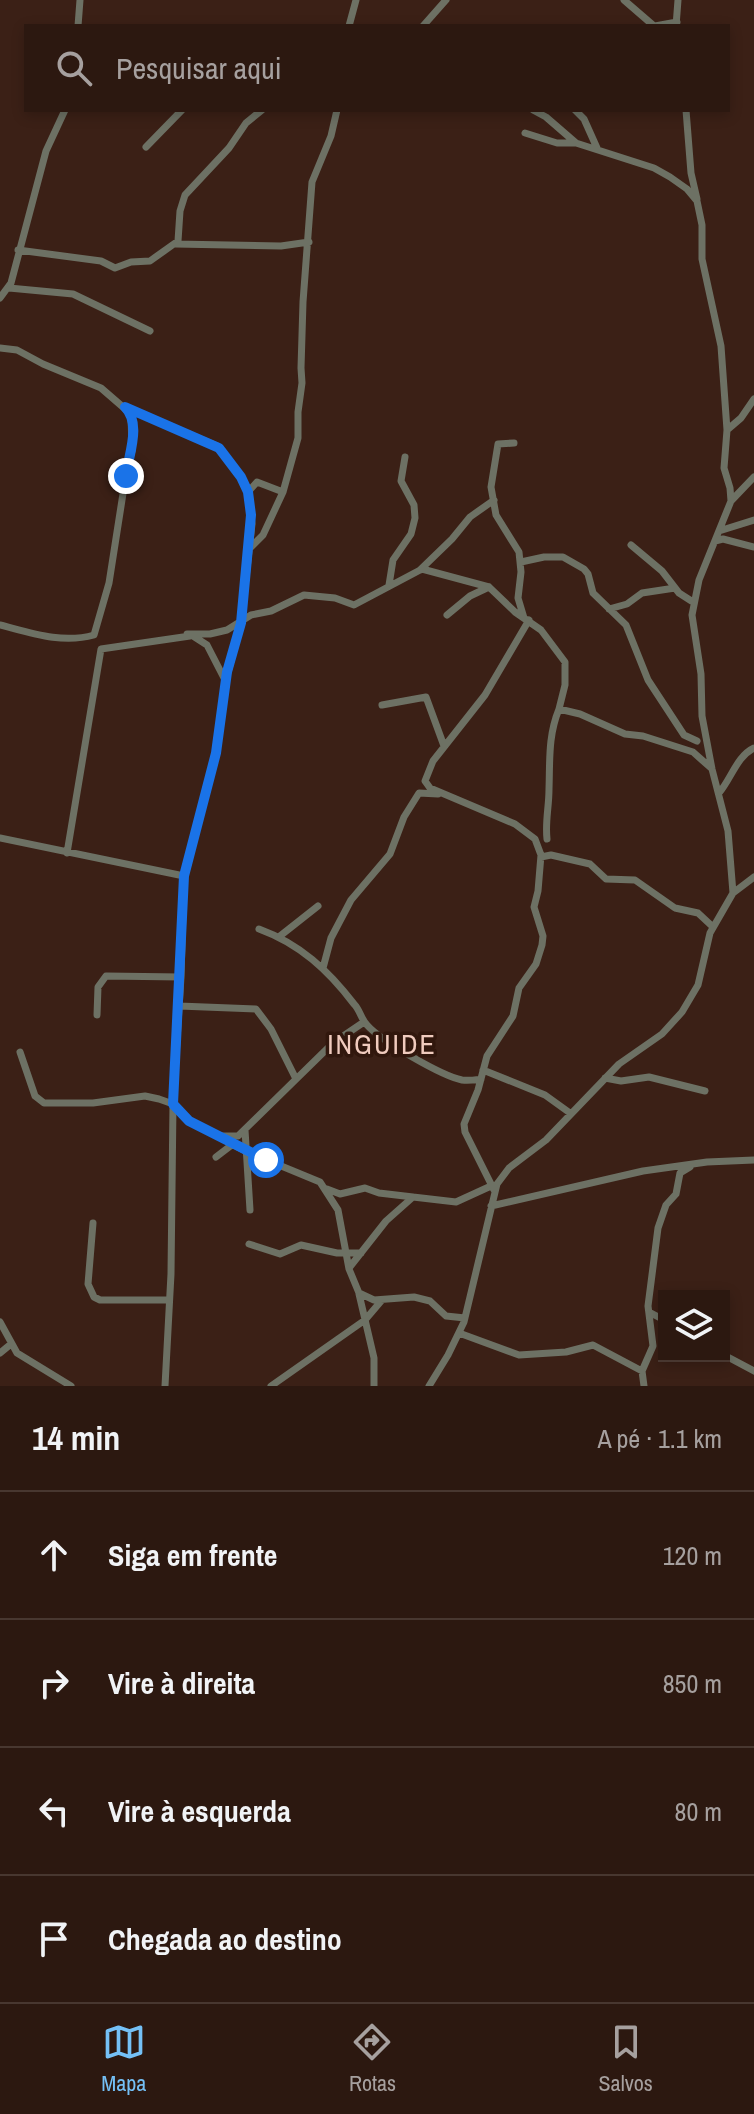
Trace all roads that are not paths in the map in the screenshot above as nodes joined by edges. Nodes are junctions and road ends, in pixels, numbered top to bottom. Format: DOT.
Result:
graph roads {
  1 [pos="80,0"];
  2 [pos="356,0"];
  3 [pos="624,0"];
  4 [pos="678,0"];
  5 [pos="444,1"];
  6 [pos="78,24"];
  7 [pos="350,24"];
  8 [pos="425,24"];
  9 [pos="651,24"];
  10 [pos="676,24"];
  11 [pos="64,112"];
  12 [pos="180,112"];
  13 [pos="260,112"];
  14 [pos="337,112"];
  15 [pos="537,112"];
  16 [pos="577,112"];
  17 [pos="686,112"];
  18 [pos="525,133"];
  19 [pos="576,143"];
  20 [pos="146,147"];
  21 [pos="598,150"];
  22 [pos="697,201"];
  23 [pos="309,242"];
  24 [pos="175,244"];
  25 [pos="18,250"];
  26 [pos="9,288"];
  27 [pos="0,298"];
  28 [pos="150,331"];
  29 [pos="0,348"];
  30 [pos="754,399"];
  31 [pos="125,407"];
  32 [pos="727,430"];
  33 [pos="514,443"];
  34 [pos="405,457"];
  35 [pos="241,477"];
  36 [pos="754,477"];
  37 [pos="257,482"];
  38 [pos="248,492"];
  39 [pos="283,492"];
  40 [pos="494,500"];
  41 [pos="731,501"];
  42 [pos="754,520"];
  43 [pos="719,531"];
  44 [pos="715,541"];
  45 [pos="631,545"];
  46 [pos="754,547"];
  47 [pos="248,550"];
  48 [pos="521,562"];
  49 [pos="420,570"];
  50 [pos="389,585"];
  51 [pos="489,587"];
  52 [pos="675,588"];
  53 [pos="693,602"];
  54 [pos="609,609"];
  55 [pos="447,615"];
  56 [pos="526,619"];
  57 [pos="241,623"];
  58 [pos="0,625"];
  59 [pos="192,636"];
  60 [pos="226,682"];
  61 [pos="382,705"];
  62 [pos="559,709"];
  63 [pos="703,722"];
  64 [pos="697,741"];
  65 [pos="444,746"];
  66 [pos="754,748"];
  67 [pos="685,749"];
  68 [pos="712,769"];
  69 [pos="719,793"];
  70 [pos="442,794"];
  71 [pos="0,838"];
  72 [pos="547,839"];
  73 [pos="67,853"];
  74 [pos="541,857"];
  75 [pos="731,868"];
  76 [pos="184,876"];
  77 [pos="752,878"];
  78 [pos="733,893"];
  79 [pos="318,906"];
  80 [pos="713,927"];
  81 [pos="259,929"];
  82 [pos="280,936"];
  83 [pos="323,968"];
  84 [pos="181,977"];
  85 [pos="179,1006"];
  86 [pos="97,1015"];
  87 [pos="364,1022"];
  88 [pos="20,1052"];
  89 [pos="483,1070"];
  90 [pos="605,1078"];
  91 [pos="296,1079"];
  92 [pos="481,1079"];
  93 [pos="705,1091"];
  94 [pos="173,1104"];
  95 [pos="570,1113"];
  96 [pos="245,1130"];
  97 [pos="218,1135"];
  98 [pos="233,1144"];
  99 [pos="245,1151"];
  100 [pos="216,1157"];
  101 [pos="754,1160"];
  102 [pos="693,1165"];
  103 [pos="493,1188"];
  104 [pos="326,1189"];
  105 [pos="413,1197"];
  106 [pos="491,1206"];
  107 [pos="250,1210"];
  108 [pos="93,1223"];
  109 [pos="249,1244"];
  110 [pos="345,1252"];
  111 [pos="361,1253"];
  112 [pos="349,1269"];
  113 [pos="359,1293"];
  114 [pos="169,1300"];
  115 [pos="383,1300"];
  116 [pos="649,1312"];
  117 [pos="658,1317"];
  118 [pos="465,1318"];
  119 [pos="365,1320"];
  120 [pos="0,1322"];
  121 [pos="459,1333"];
  122 [pos="11,1344"];
  123 [pos="0,1353"];
  124 [pos="730,1358"];
  125 [pos="642,1371"];
  126 [pos="754,1371"];
  127 [pos="280,1382"];
  128 [pos="71,1386"];
  129 [pos="165,1386"];
  130 [pos="271,1386"];
  131 [pos="374,1386"];
  132 [pos="429,1386"];
  133 [pos="644,1386"];
  1 -- 6 [label="street"];
  2 -- 7 [label="street"];
  3 -- 9 [label="street"];
  4 -- 10 [label="street"];
  5 -- 8 [label="street"];
  11 -- 25 [label="street"];
  12 -- 20 [label="street"];
  13 -- 24 [label="street"];
  14 -- 23 [label="street"];
  15 -- 19 [label="street"];
  16 -- 21 [label="street"];
  17 -- 22 [label="street"];
  18 -- 19 [label="street"];
  19 -- 21 [label="street"];
  21 -- 22 [label="street"];
  22 -- 32 [label="street"];
  23 -- 24 [label="street"];
  23 -- 39 [label="street"];
  24 -- 25 [label="street"];
  25 -- 26 [label="street"];
  26 -- 27 [label="street"];
  26 -- 28 [label="street"];
  29 -- 31 [label="street"];
  30 -- 32 [label="street"];
  31 -- 35 [label="street"];
  31 -- 58 [label="street"];
  32 -- 41 [label="street"];
  33 -- 40 [label="street"];
  34 -- 50 [label="street"];
  35 -- 37 [label="street"];
  35 -- 38 [label="street"];
  36 -- 41 [label="street"];
  37 -- 38 [label="street"];
  37 -- 39 [label="street"];
  38 -- 47 [label="street"];
  39 -- 47 [label="street"];
  40 -- 48 [label="street"];
  40 -- 49 [label="street"];
  41 -- 43 [label="street"];
  42 -- 43 [label="street"];
  43 -- 44 [label="street"];
  44 -- 46 [label="street"];
  44 -- 53 [label="street"];
  45 -- 52 [label="street"];
  47 -- 57 [label="street"];
  48 -- 54 [label="street"];
  48 -- 56 [label="street"];
  49 -- 50 [label="street"];
  49 -- 51 [label="street"];
  50 -- 57 [label="street"];
  51 -- 55 [label="street"];
  51 -- 56 [label="street"];
  52 -- 53 [label="street"];
  52 -- 54 [label="street"];
  53 -- 63 [label="street"];
  54 -- 64 [label="street"];
  56 -- 62 [label="street"];
  56 -- 65 [label="street"];
  57 -- 59 [label="street"];
  57 -- 60 [label="street"];
  59 -- 60 [label="street"];
  59 -- 73 [label="street"];
  60 -- 76 [label="street"];
  61 -- 65 [label="street"];
  62 -- 67 [label="street"];
  62 -- 72 [label="street"];
  63 -- 64 [label="street"];
  63 -- 68 [label="street"];
  64 -- 67 [label="street"];
  65 -- 70 [label="street"];
  66 -- 69 [label="street"];
  67 -- 68 [label="street"];
  68 -- 69 [label="street"];
  69 -- 75 [label="street"];
  70 -- 74 [label="street"];
  70 -- 83 [label="street"];
  71 -- 73 [label="street"];
  73 -- 76 [label="street"];
  74 -- 80 [label="street"];
  74 -- 89 [label="street"];
  75 -- 77 [label="street"];
  75 -- 78 [label="street"];
  76 -- 84 [label="street"];
  77 -- 78 [label="street"];
  78 -- 80 [label="street"];
  79 -- 82 [label="street"];
  80 -- 90 [label="street"];
  81 -- 82 [label="street"];
  82 -- 83 [label="street"];
  83 -- 87 [label="street"];
  84 -- 85 [label="street"];
  84 -- 86 [label="street"];
  85 -- 91 [label="street"];
  85 -- 94 [label="street"];
  87 -- 91 [label="street"];
  87 -- 92 [label="street"];
  88 -- 94 [label="street"];
  89 -- 92 [label="street"];
  89 -- 95 [label="street"];
  90 -- 93 [label="street"];
  90 -- 95 [label="street"];
  91 -- 96 [label="street"];
  92 -- 103 [label="street"];
  94 -- 97 [label="street"];
  94 -- 114 [label="street"];
  95 -- 103 [label="street"];
  96 -- 97 [label="street"];
  96 -- 99 [label="street"];
  97 -- 98 [label="street"];
  98 -- 99 [label="street"];
  98 -- 100 [label="street"];
  99 -- 104 [label="street"];
  99 -- 107 [label="street"];
  101 -- 102 [label="street"];
  102 -- 106 [label="street"];
  102 -- 116 [label="street"];
  103 -- 105 [label="street"];
  103 -- 106 [label="street"];
  104 -- 105 [label="street"];
  104 -- 110 [label="street"];
  105 -- 111 [label="street"];
  106 -- 118 [label="street"];
  108 -- 114 [label="street"];
  109 -- 110 [label="street"];
  110 -- 111 [label="street"];
  110 -- 112 [label="street"];
  111 -- 112 [label="street"];
  112 -- 113 [label="street"];
  113 -- 115 [label="street"];
  113 -- 119 [label="street"];
  114 -- 129 [label="street"];
  115 -- 118 [label="street"];
  115 -- 119 [label="street"];
  116 -- 117 [label="street"];
  116 -- 125 [label="street"];
  118 -- 121 [label="street"];
  119 -- 127 [label="street"];
  119 -- 131 [label="street"];
  120 -- 122 [label="street"];
  121 -- 125 [label="street"];
  121 -- 132 [label="street"];
  122 -- 123 [label="street"];
  122 -- 128 [label="street"];
  124 -- 126 [label="street"];
  125 -- 133 [label="street"];
  127 -- 130 [label="street"];
}
